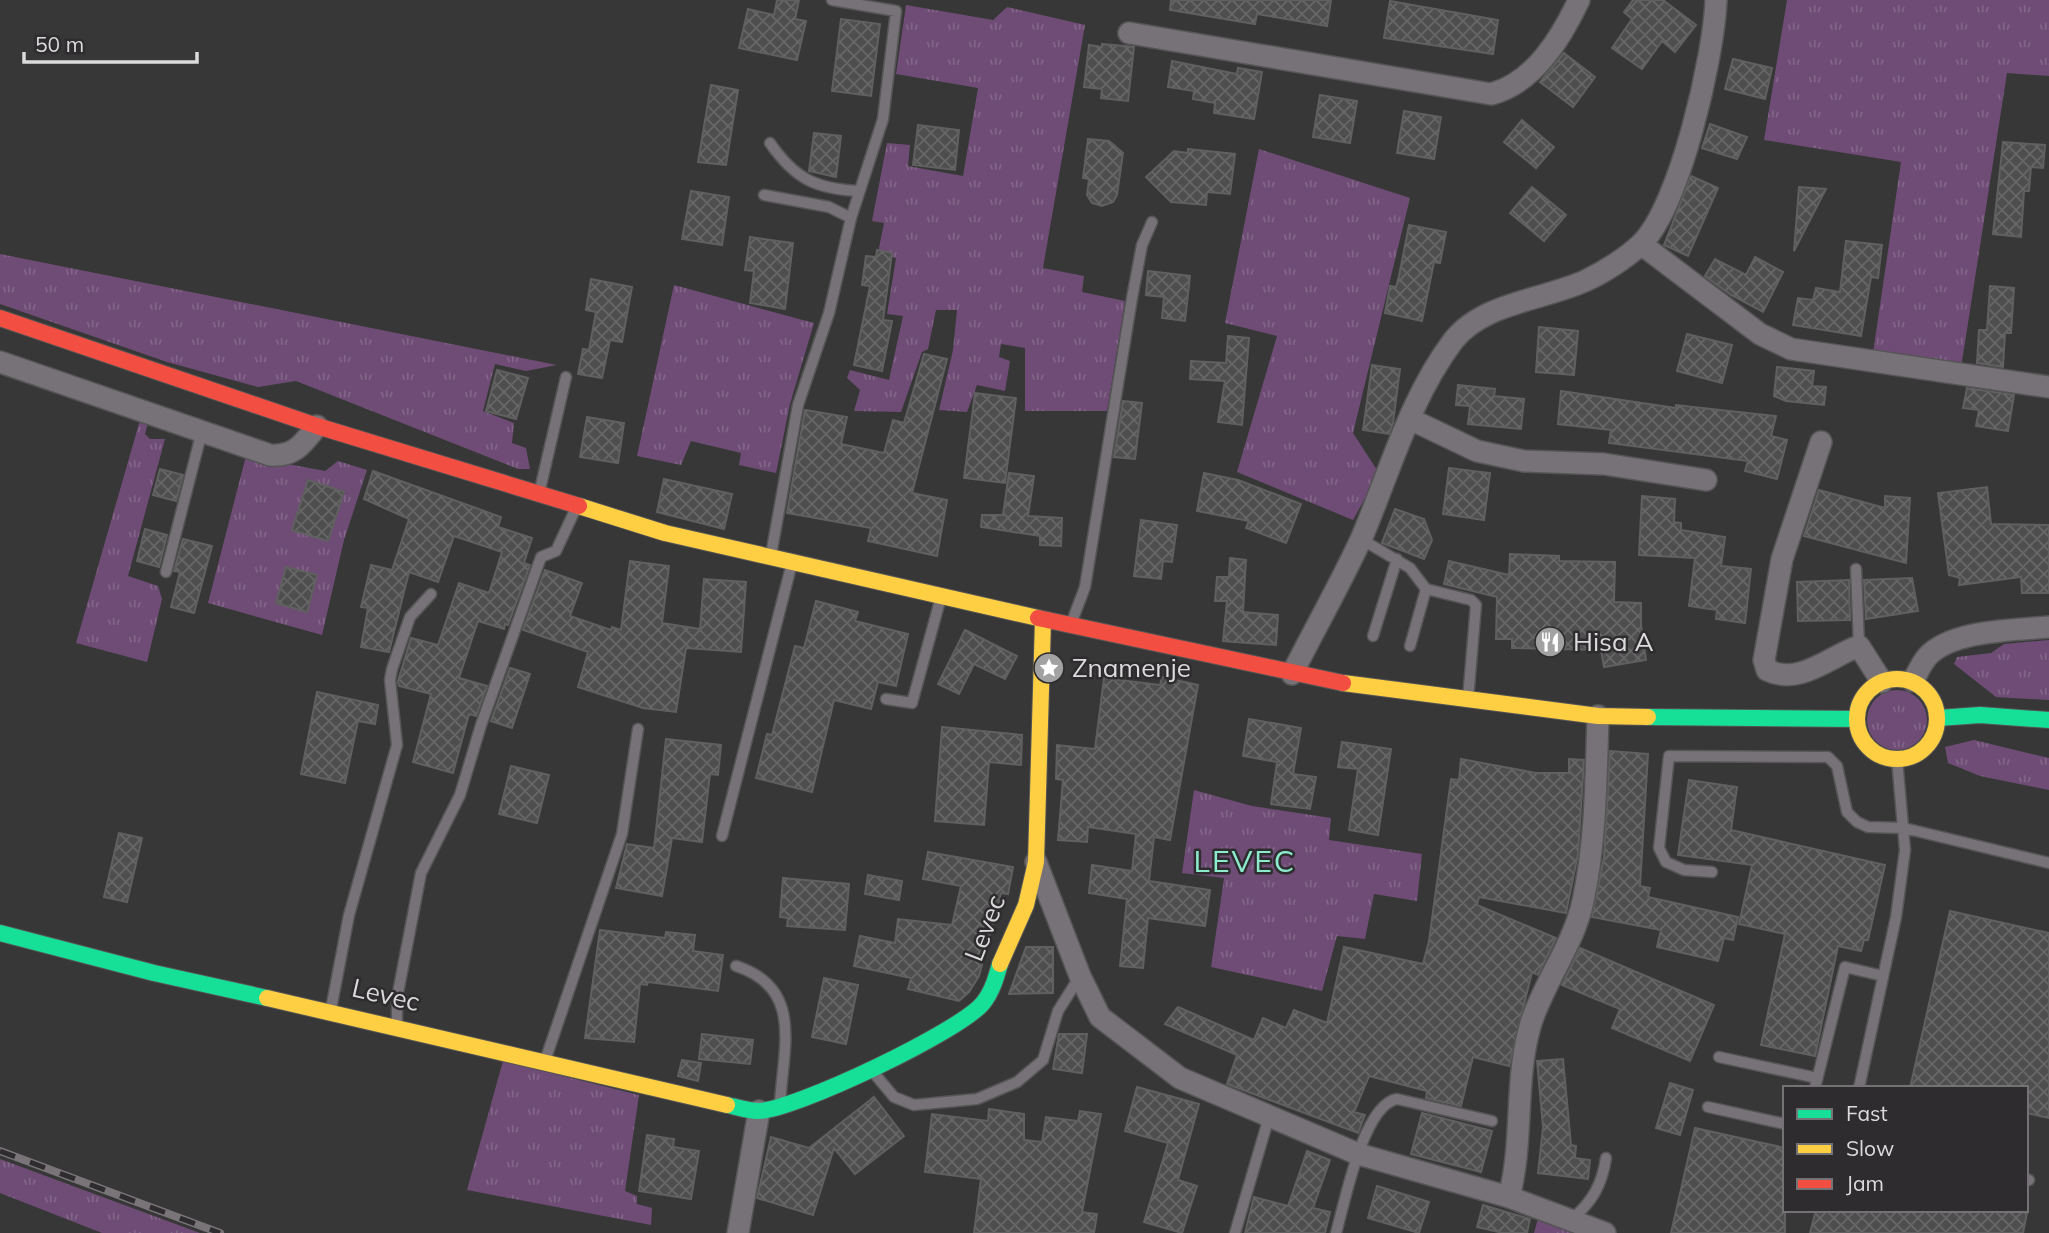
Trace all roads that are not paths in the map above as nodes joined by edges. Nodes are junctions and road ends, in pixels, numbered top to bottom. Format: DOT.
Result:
graph roads {
  1 [pos="832,0"];
  2 [pos="1579,0"];
  3 [pos="1714,2"];
  4 [pos="1129,33"];
  5 [pos="770,143"];
  6 [pos="859,191"];
  7 [pos="764,195"];
  8 [pos="851,218"];
  9 [pos="1152,222"];
  10 [pos="1641,244"];
  11 [pos="0,318"];
  12 [pos="0,362"];
  13 [pos="566,377"];
  14 [pos="2049,387"];
  15 [pos="1410,419"];
  16 [pos="317,426"];
  17 [pos="202,431"];
  18 [pos="1821,442"];
  19 [pos="1706,480"];
  20 [pos="539,497"];
  21 [pos="576,508"];
  22 [pos="1361,539"];
  23 [pos="771,558"];
  24 [pos="1397,559"];
  25 [pos="792,563"];
  26 [pos="1856,569"];
  27 [pos="166,572"];
  28 [pos="1426,589"];
  29 [pos="431,594"];
  30 [pos="940,597"];
  31 [pos="1043,620"];
  32 [pos="1070,626"];
  33 [pos="2049,627"];
  34 [pos="1373,636"];
  35 [pos="1410,646"];
  36 [pos="1859,646"];
  37 [pos="1292,674"];
  38 [pos="1913,681"];
  39 [pos="1882,682"];
  40 [pos="886,699"];
  41 [pos="1468,702"];
  42 [pos="1598,716"];
  43 [pos="2017,717"];
  44 [pos="1938,718"];
  45 [pos="1857,719"];
  46 [pos="2049,720"];
  47 [pos="638,729"];
  48 [pos="2049,734"];
  49 [pos="1898,758"];
  50 [pos="1904,828"];
  51 [pos="722,836"];
  52 [pos="1036,862"];
  53 [pos="2049,863"];
  54 [pos="1712,872"];
  55 [pos="0,933"];
  56 [pos="736,967"];
  57 [pos="1080,976"];
  58 [pos="1883,976"];
  59 [pos="331,1012"];
  60 [pos="397,1026"];
  61 [pos="1719,1057"];
  62 [pos="544,1064"];
  63 [pos="871,1070"];
  64 [pos="1816,1083"];
  65 [pos="1858,1086"];
  66 [pos="1708,1107"];
  67 [pos="769,1109"];
  68 [pos="1269,1117"];
  69 [pos="1492,1121"];
  70 [pos="1783,1124"];
  71 [pos="1358,1154"];
  72 [pos="1606,1158"];
  73 [pos="1509,1197"];
  74 [pos="1572,1219"];
  75 [pos="738,1233"];
  76 [pos="1236,1233"];
  77 [pos="1336,1233"];
  78 [pos="1605,1233"];
  1 -- 6 [label="lane"];
  2 -- 4 [label="street"];
  3 -- 10 [label="street"];
  5 -- 6 [label="lane"];
  6 -- 8 [label="lane"];
  7 -- 8 [label="lane"];
  8 -- 23 [label="lane"];
  9 -- 32 [label="lane"];
  10 -- 14 [label="street"];
  10 -- 15 [label="street"];
  11 -- 16 [label="main road"];
  12 -- 17 [label="street"];
  13 -- 20 [label="lane"];
  15 -- 19 [label="street"];
  15 -- 22 [label="street"];
  16 -- 17 [label="street"];
  16 -- 20 [label="main road"];
  17 -- 27 [label="lane"];
  18 -- 36 [label="street"];
  20 -- 21 [label="main road"];
  21 -- 23 [label="main road"];
  21 -- 60 [label="lane"];
  22 -- 24 [label="lane"];
  22 -- 37 [label="street"];
  23 -- 25 [label="main road"];
  24 -- 28 [label="lane"];
  24 -- 34 [label="lane"];
  25 -- 30 [label="main road"];
  25 -- 51 [label="lane"];
  26 -- 36 [label="lane"];
  28 -- 35 [label="lane"];
  28 -- 41 [label="lane"];
  29 -- 59 [label="lane"];
  30 -- 31 [label="main road"];
  30 -- 40 [label="lane"];
  31 -- 32 [label="main road"];
  31 -- 52 [label="main road, Levec"];
  32 -- 37 [label="main road"];
  33 -- 38 [label="street"];
  36 -- 39 [label="street"];
  37 -- 41 [label="main road"];
  38 -- 39 [label="main road"];
  38 -- 44 [label="main road"];
  39 -- 45 [label="main road"];
  41 -- 42 [label="main road"];
  42 -- 45 [label="main road"];
  42 -- 73 [label="street"];
  43 -- 44 [label="main road"];
  43 -- 46 [label="main road"];
  43 -- 48 [label="lane"];
  44 -- 49 [label="main road"];
  45 -- 49 [label="main road"];
  47 -- 62 [label="lane"];
  49 -- 50 [label="lane"];
  50 -- 53 [label="lane"];
  50 -- 54 [label="lane"];
  50 -- 58 [label="lane"];
  52 -- 57 [label="street"];
  52 -- 63 [label="main road, Levec"];
  55 -- 59 [label="main road, Levec"];
  56 -- 67 [label="lane"];
  57 -- 63 [label="lane"];
  57 -- 68 [label="street"];
  58 -- 64 [label="lane"];
  58 -- 65 [label="lane"];
  59 -- 60 [label="main road, Levec"];
  60 -- 62 [label="main road, Levec"];
  61 -- 64 [label="lane"];
  62 -- 67 [label="main road, Levec"];
  63 -- 67 [label="main road, Levec"];
  66 -- 70 [label="lane"];
  67 -- 75 [label="street"];
  68 -- 71 [label="street"];
  68 -- 76 [label="lane"];
  69 -- 71 [label="lane"];
  71 -- 73 [label="street"];
  71 -- 77 [label="lane"];
  72 -- 74 [label="lane"];
  73 -- 74 [label="street"];
  74 -- 78 [label="street"];
}
